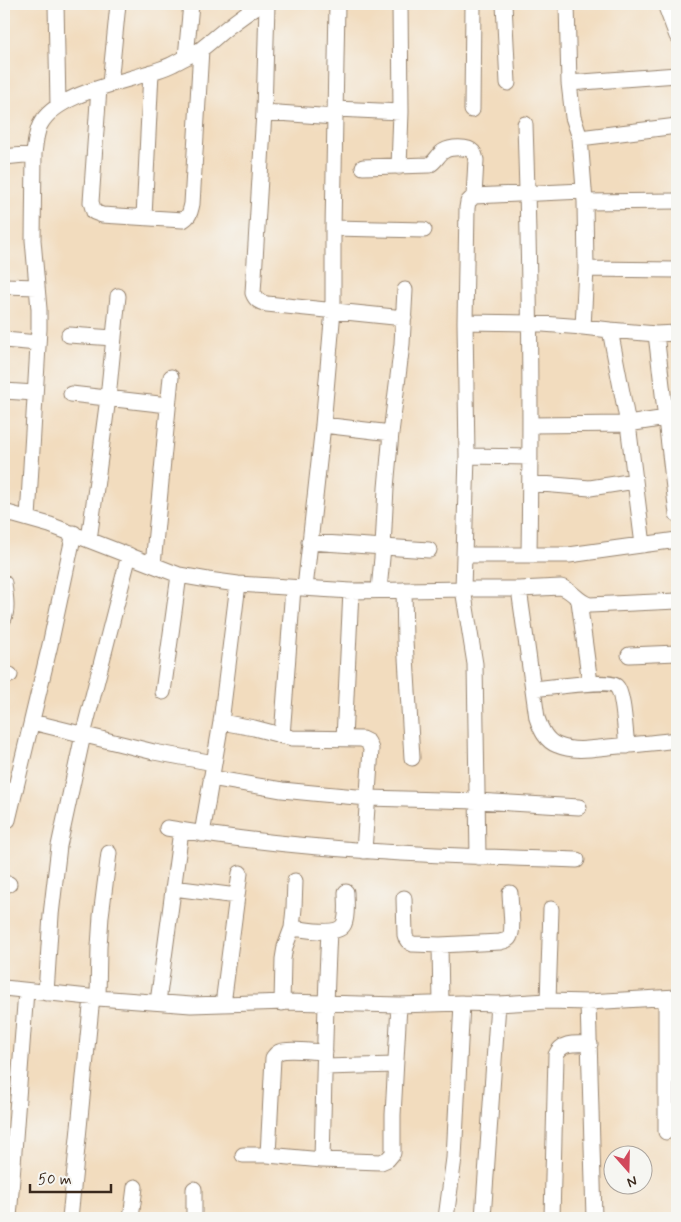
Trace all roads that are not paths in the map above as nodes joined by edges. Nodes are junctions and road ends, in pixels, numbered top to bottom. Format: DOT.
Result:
graph roads {
  1 [pos="56,4"];
  2 [pos="118,4"];
  3 [pos="191,4"];
  4 [pos="260,4"];
  5 [pos="267,4"];
  6 [pos="337,4"];
  7 [pos="400,4"];
  8 [pos="472,4"];
  9 [pos="504,4"];
  10 [pos="571,4"];
  11 [pos="665,4"];
  12 [pos="677,36"];
  13 [pos="201,49"];
  14 [pos="186,57"];
  15 [pos="151,72"];
  16 [pos="677,75"];
  17 [pos="508,83"];
  18 [pos="569,83"];
  19 [pos="105,86"];
  20 [pos="58,105"];
  21 [pos="472,110"];
  22 [pos="264,112"];
  23 [pos="400,112"];
  24 [pos="335,113"];
  25 [pos="526,124"];
  26 [pos="677,126"];
  27 [pos="580,138"];
  28 [pos="34,154"];
  29 [pos="4,157"];
  30 [pos="399,166"];
  31 [pos="363,167"];
  32 [pos="528,194"];
  33 [pos="474,196"];
  34 [pos="584,197"];
  35 [pos="677,200"];
  36 [pos="144,217"];
  37 [pos="333,228"];
  38 [pos="424,230"];
  39 [pos="586,270"];
  40 [pos="677,270"];
  41 [pos="4,286"];
  42 [pos="37,288"];
  43 [pos="405,290"];
  44 [pos="118,296"];
  45 [pos="332,310"];
  46 [pos="404,318"];
  47 [pos="465,322"];
  48 [pos="529,324"];
  49 [pos="583,327"];
  50 [pos="610,330"];
  51 [pos="677,333"];
  52 [pos="656,334"];
  53 [pos="69,336"];
  54 [pos="114,338"];
  55 [pos="4,340"];
  56 [pos="38,344"];
  57 [pos="171,377"];
  58 [pos="4,391"];
  59 [pos="35,393"];
  60 [pos="71,394"];
  61 [pos="108,398"];
  62 [pos="168,405"];
  63 [pos="666,418"];
  64 [pos="628,424"];
  65 [pos="323,425"];
  66 [pos="530,425"];
  67 [pos="391,433"];
  68 [pos="467,456"];
  69 [pos="530,457"];
  70 [pos="635,481"];
  71 [pos="530,483"];
  72 [pos="4,512"];
  73 [pos="677,514"];
  74 [pos="28,518"];
  75 [pos="74,533"];
  76 [pos="89,540"];
  77 [pos="677,540"];
  78 [pos="310,542"];
  79 [pos="643,545"];
  80 [pos="383,547"];
  81 [pos="429,550"];
  82 [pos="129,555"];
  83 [pos="528,555"];
  84 [pos="465,556"];
  85 [pos="153,565"];
  86 [pos="179,575"];
  87 [pos="4,583"];
  88 [pos="238,584"];
  89 [pos="299,588"];
  90 [pos="463,589"];
  91 [pos="518,589"];
  92 [pos="379,590"];
  93 [pos="404,590"];
  94 [pos="351,591"];
  95 [pos="579,601"];
  96 [pos="677,601"];
  97 [pos="4,618"];
  98 [pos="677,653"];
  99 [pos="628,655"];
  100 [pos="590,683"];
  101 [pos="533,689"];
  102 [pos="163,692"];
  103 [pos="32,722"];
  104 [pos="221,722"];
  105 [pos="83,735"];
  106 [pos="282,736"];
  107 [pos="344,739"];
  108 [pos="677,740"];
  109 [pos="626,746"];
  110 [pos="412,758"];
  111 [pos="212,770"];
  112 [pos="368,798"];
  113 [pos="477,801"];
  114 [pos="579,807"];
  115 [pos="8,820"];
  116 [pos="202,834"];
  117 [pos="364,851"];
  118 [pos="109,853"];
  119 [pos="478,857"];
  120 [pos="576,860"];
  121 [pos="240,873"];
  122 [pos="295,881"];
  123 [pos="174,888"];
  124 [pos="346,892"];
  125 [pos="510,893"];
  126 [pos="237,896"];
  127 [pos="404,898"];
  128 [pos="551,909"];
  129 [pos="292,928"];
  130 [pos="329,932"];
  131 [pos="440,945"];
  132 [pos="4,988"];
  133 [pos="26,991"];
  134 [pos="46,993"];
  135 [pos="95,997"];
  136 [pos="672,998"];
  137 [pos="548,1001"];
  138 [pos="158,1002"];
  139 [pos="588,1002"];
  140 [pos="282,1003"];
  141 [pos="325,1003"];
  142 [pos="462,1003"];
  143 [pos="223,1004"];
  144 [pos="441,1004"];
  145 [pos="498,1004"];
  146 [pos="399,1005"];
  147 [pos="590,1044"];
  148 [pos="325,1060"];
  149 [pos="395,1065"];
  150 [pos="666,1132"];
  151 [pos="243,1155"];
  152 [pos="268,1155"];
  153 [pos="322,1160"];
  154 [pos="135,1187"];
  155 [pos="194,1189"];
  156 [pos="9,1218"];
  157 [pos="70,1218"];
  158 [pos="131,1218"];
  159 [pos="194,1218"];
  160 [pos="446,1218"];
  161 [pos="483,1218"];
  162 [pos="552,1218"];
  163 [pos="594,1218"];
  1 -- 20 [label="street"];
  2 -- 19 [label="street"];
  3 -- 14 [label="street"];
  4 -- 13 [label="street"];
  5 -- 22 [label="street"];
  6 -- 24 [label="street"];
  7 -- 23 [label="street"];
  8 -- 21 [label="street"];
  9 -- 17 [label="street"];
  10 -- 18 [label="street"];
  11 -- 12 [label="street"];
  13 -- 14 [label="street"];
  13 -- 36 [label="street"];
  14 -- 15 [label="street"];
  15 -- 19 [label="street"];
  15 -- 36 [label="street"];
  16 -- 18 [label="street"];
  18 -- 27 [label="street"];
  19 -- 20 [label="street"];
  19 -- 36 [label="street"];
  20 -- 28 [label="street"];
  22 -- 24 [label="street"];
  22 -- 45 [label="street"];
  23 -- 24 [label="street"];
  23 -- 30 [label="street"];
  24 -- 37 [label="street"];
  25 -- 32 [label="street"];
  26 -- 27 [label="street"];
  27 -- 34 [label="street"];
  28 -- 29 [label="street"];
  28 -- 42 [label="street"];
  30 -- 31 [label="street"];
  30 -- 33 [label="street"];
  32 -- 33 [label="street"];
  32 -- 34 [label="street"];
  32 -- 48 [label="street"];
  33 -- 47 [label="street"];
  34 -- 35 [label="street"];
  34 -- 39 [label="street"];
  37 -- 38 [label="street"];
  37 -- 45 [label="street"];
  39 -- 40 [label="street"];
  39 -- 49 [label="street"];
  41 -- 42 [label="street"];
  42 -- 56 [label="street"];
  43 -- 46 [label="street"];
  44 -- 54 [label="street"];
  45 -- 46 [label="street"];
  45 -- 65 [label="street"];
  46 -- 67 [label="street"];
  47 -- 48 [label="street"];
  47 -- 68 [label="street"];
  48 -- 49 [label="street"];
  48 -- 66 [label="street"];
  49 -- 50 [label="street"];
  50 -- 52 [label="street"];
  50 -- 64 [label="street"];
  51 -- 52 [label="street"];
  52 -- 63 [label="street"];
  53 -- 54 [label="street"];
  54 -- 61 [label="street"];
  55 -- 56 [label="street"];
  56 -- 59 [label="street"];
  57 -- 62 [label="street"];
  58 -- 59 [label="street"];
  59 -- 74 [label="street"];
  60 -- 61 [label="street"];
  61 -- 62 [label="street"];
  61 -- 76 [label="street"];
  62 -- 85 [label="street"];
  63 -- 64 [label="street"];
  63 -- 73 [label="street"];
  64 -- 66 [label="street"];
  64 -- 70 [label="street"];
  65 -- 67 [label="street"];
  65 -- 78 [label="street"];
  66 -- 69 [label="street"];
  67 -- 80 [label="street"];
  68 -- 69 [label="street"];
  68 -- 84 [label="street"];
  69 -- 71 [label="street"];
  70 -- 71 [label="street"];
  70 -- 79 [label="street"];
  71 -- 83 [label="street"];
  72 -- 74 [label="street"];
  74 -- 75 [label="street"];
  75 -- 76 [label="street"];
  75 -- 103 [label="street"];
  76 -- 82 [label="street"];
  77 -- 79 [label="street"];
  78 -- 80 [label="street"];
  78 -- 89 [label="street"];
  79 -- 83 [label="street"];
  80 -- 81 [label="street"];
  80 -- 92 [label="street"];
  82 -- 85 [label="street"];
  82 -- 105 [label="street"];
  83 -- 84 [label="street"];
  84 -- 90 [label="street"];
  85 -- 86 [label="street"];
  86 -- 88 [label="street"];
  86 -- 102 [label="street"];
  87 -- 97 [label="street"];
  88 -- 89 [label="street"];
  88 -- 104 [label="street"];
  89 -- 94 [label="street"];
  89 -- 106 [label="street"];
  90 -- 91 [label="street"];
  90 -- 93 [label="street"];
  90 -- 113 [label="street"];
  91 -- 95 [label="street"];
  91 -- 101 [label="street"];
  92 -- 93 [label="street"];
  92 -- 94 [label="street"];
  93 -- 110 [label="street"];
  94 -- 107 [label="street"];
  95 -- 96 [label="street"];
  95 -- 100 [label="street"];
  98 -- 99 [label="street"];
  100 -- 101 [label="street"];
  100 -- 109 [label="street"];
  101 -- 109 [label="street"];
  103 -- 105 [label="street"];
  103 -- 115 [label="street"];
  104 -- 106 [label="street"];
  104 -- 111 [label="street"];
  105 -- 111 [label="street"];
  105 -- 134 [label="street"];
  106 -- 107 [label="street"];
  107 -- 112 [label="street"];
  108 -- 109 [label="street"];
  111 -- 112 [label="street"];
  111 -- 116 [label="street"];
  112 -- 113 [label="street"];
  112 -- 117 [label="street"];
  113 -- 114 [label="street"];
  113 -- 119 [label="street"];
  116 -- 117 [label="street"];
  116 -- 123 [label="street"];
  117 -- 119 [label="street"];
  118 -- 135 [label="street"];
  119 -- 120 [label="street"];
  121 -- 126 [label="street"];
  122 -- 129 [label="street"];
  123 -- 126 [label="street"];
  123 -- 138 [label="street"];
  124 -- 130 [label="street"];
  125 -- 131 [label="street"];
  126 -- 143 [label="street"];
  127 -- 131 [label="street"];
  128 -- 137 [label="street"];
  129 -- 130 [label="street"];
  129 -- 140 [label="street"];
  130 -- 141 [label="street"];
  131 -- 144 [label="street"];
  132 -- 133 [label="street"];
  133 -- 134 [label="street"];
  133 -- 156 [label="street"];
  134 -- 135 [label="street"];
  135 -- 138 [label="street"];
  135 -- 157 [label="street"];
  136 -- 139 [label="street"];
  136 -- 150 [label="street"];
  137 -- 139 [label="street"];
  137 -- 145 [label="street"];
  138 -- 143 [label="street"];
  139 -- 147 [label="street"];
  140 -- 141 [label="street"];
  140 -- 143 [label="street"];
  141 -- 146 [label="street"];
  141 -- 148 [label="street"];
  142 -- 144 [label="street"];
  142 -- 145 [label="street"];
  142 -- 160 [label="street"];
  144 -- 146 [label="street"];
  145 -- 161 [label="street"];
  146 -- 149 [label="street"];
  147 -- 162 [label="street"];
  147 -- 163 [label="street"];
  148 -- 149 [label="street"];
  148 -- 152 [label="street"];
  148 -- 153 [label="street"];
  149 -- 153 [label="street"];
  151 -- 152 [label="street"];
  152 -- 153 [label="street"];
  154 -- 158 [label="street"];
  155 -- 159 [label="street"];
}
